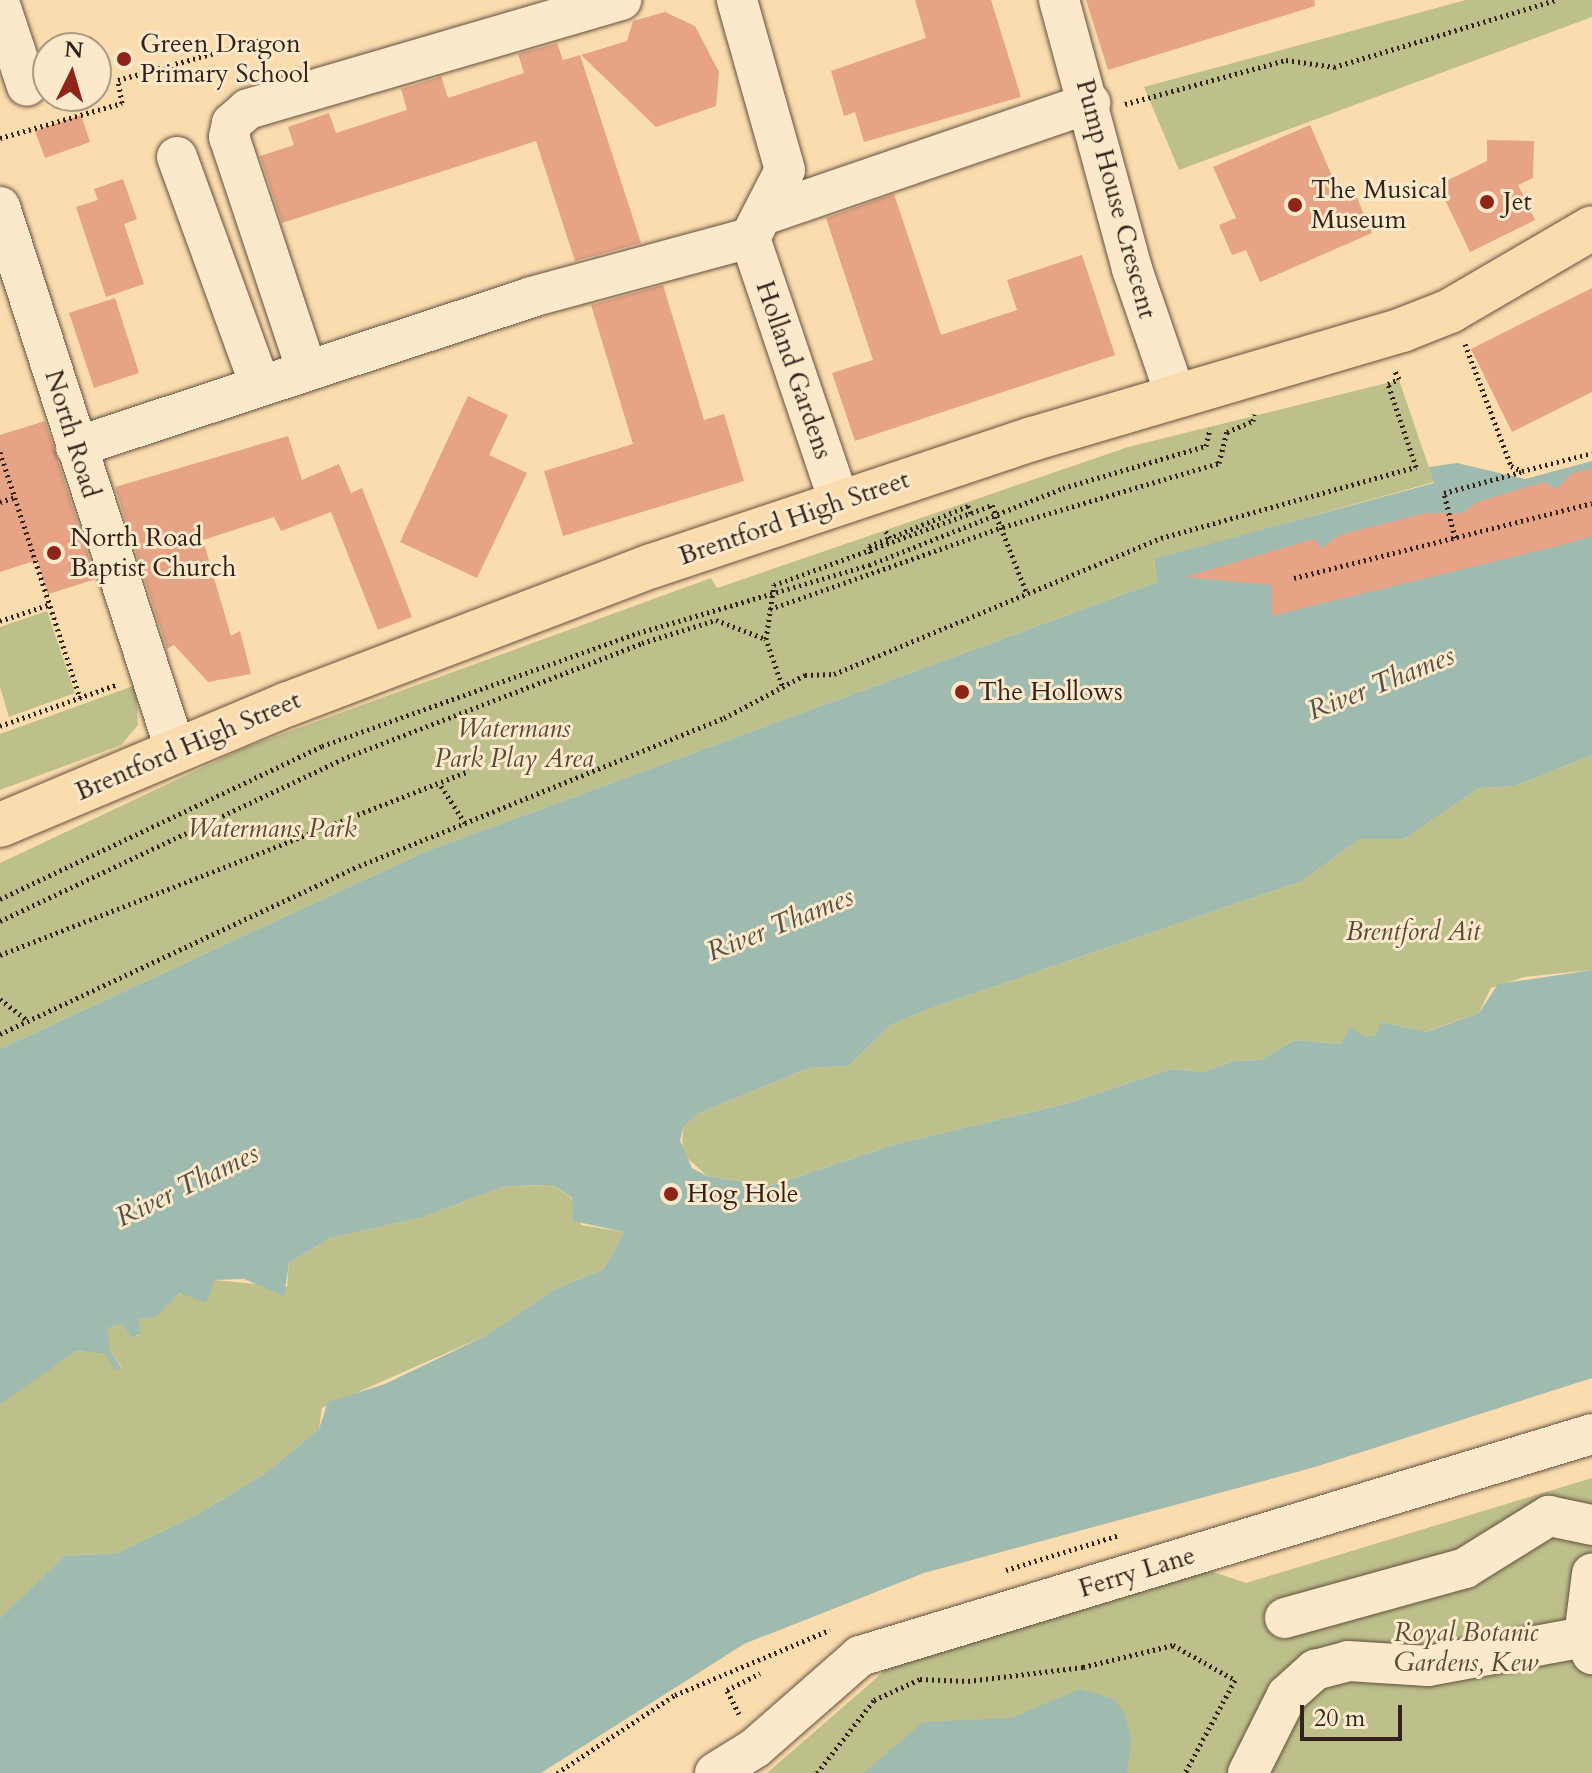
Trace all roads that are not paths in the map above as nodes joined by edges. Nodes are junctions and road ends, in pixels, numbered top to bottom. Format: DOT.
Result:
graph roads {
  1 [pos="621,0"];
  2 [pos="737,0"];
  3 [pos="1059,0"];
  4 [pos="0,5"];
  5 [pos="27,86"];
  6 [pos="1092,107"];
  7 [pos="177,157"];
  8 [pos="0,207"];
  9 [pos="756,227"];
  10 [pos="1592,228"];
  11 [pos="307,371"];
  12 [pos="260,385"];
  13 [pos="1192,406"];
  14 [pos="76,447"];
  15 [pos="839,501"];
  16 [pos="176,752"];
  17 [pos="0,825"];
  18 [pos="1592,1434"];
  19 [pos="1592,1525"];
  20 [pos="1592,1574"];
  21 [pos="1285,1618"];
  22 [pos="1588,1645"];
  23 [pos="715,1773"];
  24 [pos="1248,1773"];
  1 -- 11 [label="street"];
  2 -- 9 [label="street"];
  3 -- 6 [label="street, Pump House Crescent"];
  4 -- 5 [label="street"];
  6 -- 9 [label="street"];
  6 -- 13 [label="street, Pump House Crescent"];
  7 -- 12 [label="street"];
  8 -- 14 [label="street, North Road"];
  9 -- 11 [label="street"];
  9 -- 15 [label="street, Holland Gardens"];
  10 -- 13 [label="main road, Brentford High Street"];
  11 -- 12 [label="street"];
  12 -- 14 [label="street"];
  13 -- 15 [label="main road, Brentford High Street"];
  14 -- 16 [label="street, North Road"];
  15 -- 16 [label="main road, Brentford High Street"];
  16 -- 17 [label="main road, Brentford High Street"];
  18 -- 23 [label="street, Ferry Lane"];
  19 -- 21 [label="street"];
  20 -- 22 [label="street"];
  22 -- 24 [label="street"];
}
